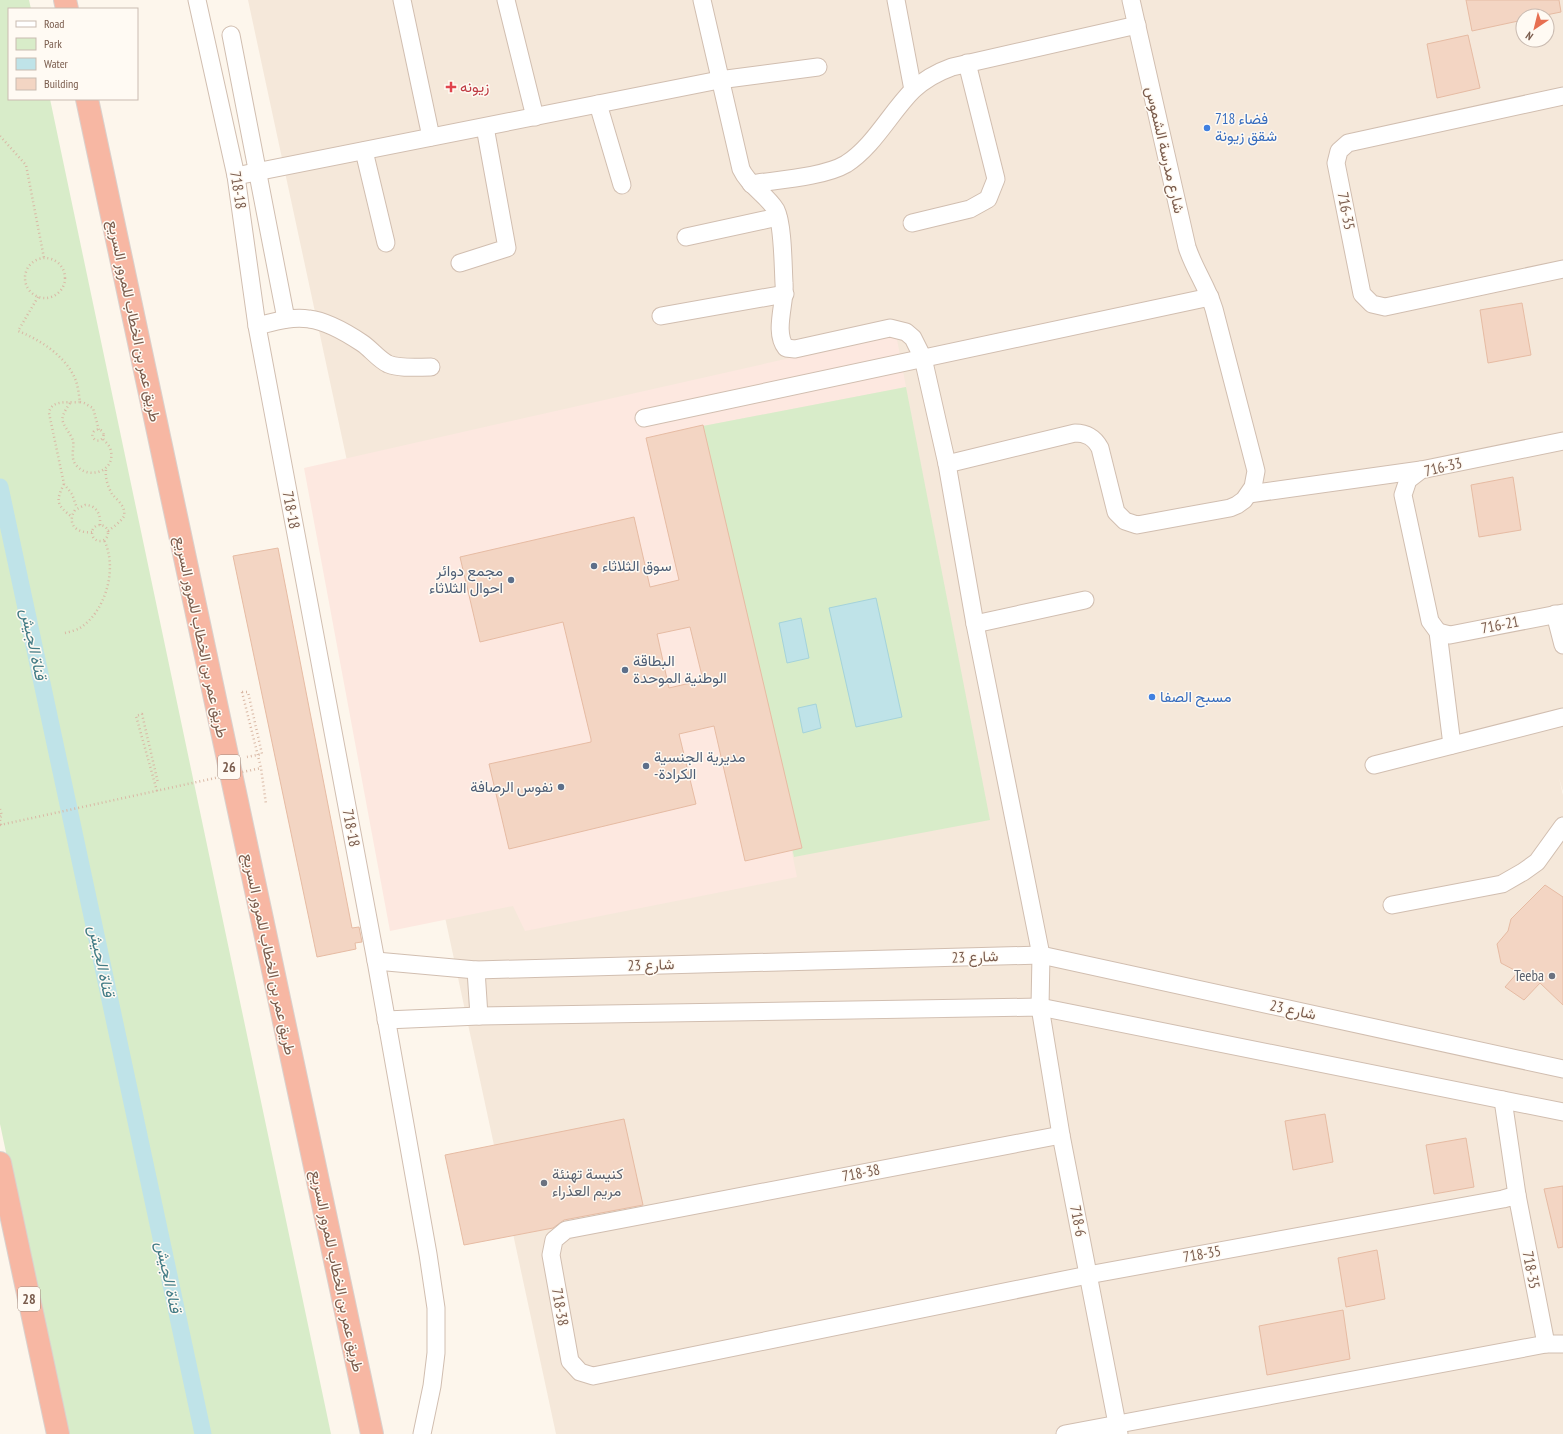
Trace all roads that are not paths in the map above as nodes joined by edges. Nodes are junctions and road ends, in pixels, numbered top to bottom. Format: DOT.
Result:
graph roads {
  1 [pos="197,0"];
  2 [pos="402,0"];
  3 [pos="506,0"];
  4 [pos="702,0"];
  5 [pos="896,0"];
  6 [pos="1131,0"];
  7 [pos="1137,25"];
  8 [pos="231,35"];
  9 [pos="967,63"];
  10 [pos="818,67"];
  11 [pos="719,80"];
  12 [pos="913,90"];
  13 [pos="1563,96"];
  14 [pos="86,100"];
  15 [pos="598,104"];
  16 [pos="535,117"];
  17 [pos="485,127"];
  18 [pos="431,137"];
  19 [pos="364,151"];
  20 [pos="258,172"];
  21 [pos="236,176"];
  22 [pos="751,184"];
  23 [pos="622,185"];
  24 [pos="778,217"];
  25 [pos="912,222"];
  26 [pos="686,237"];
  27 [pos="386,243"];
  28 [pos="460,263"];
  29 [pos="1563,269"];
  30 [pos="785,294"];
  31 [pos="1210,297"];
  32 [pos="661,316"];
  33 [pos="286,319"];
  34 [pos="257,326"];
  35 [pos="923,358"];
  36 [pos="431,367"];
  37 [pos="644,418"];
  38 [pos="1563,441"];
  39 [pos="947,464"];
  40 [pos="1421,470"];
  41 [pos="1249,494"];
  42 [pos="1086,600"];
  43 [pos="1559,614"];
  44 [pos="975,624"];
  45 [pos="1438,632"];
  46 [pos="1563,645"];
  47 [pos="1563,717"];
  48 [pos="1452,745"];
  49 [pos="1374,765"];
  50 [pos="1563,826"];
  51 [pos="1392,905"];
  52 [pos="1041,955"];
  53 [pos="376,961"];
  54 [pos="476,970"];
  55 [pos="1040,1007"];
  56 [pos="479,1016"];
  57 [pos="386,1020"];
  58 [pos="1563,1069"];
  59 [pos="1503,1100"];
  60 [pos="1563,1112"];
  61 [pos="1061,1135"];
  62 [pos="0,1163"];
  63 [pos="1516,1195"];
  64 [pos="1088,1275"];
  65 [pos="1546,1344"];
  66 [pos="1563,1344"];
  67 [pos="1118,1429"];
  68 [pos="58,1434"];
  69 [pos="372,1434"];
  70 [pos="422,1434"];
  71 [pos="1065,1434"];
  1 -- 21 [label="street, 718-18"];
  2 -- 18 [label="street"];
  3 -- 16 [label="street"];
  4 -- 11 [label="street"];
  5 -- 12 [label="street"];
  6 -- 7 [label="street, شارع مدرسة الشموس"];
  7 -- 9 [label="street"];
  7 -- 31 [label="street, شارع مدرسة الشموس"];
  8 -- 20 [label="street"];
  9 -- 12 [label="street"];
  9 -- 25 [label="street"];
  10 -- 11 [label="street"];
  11 -- 15 [label="street"];
  11 -- 22 [label="street"];
  12 -- 22 [label="street"];
  13 -- 29 [label="street, 716-35"];
  14 -- 69 [label="highway, طريق عمر بن الخطاب للمرور السريع / 26"];
  15 -- 16 [label="street"];
  15 -- 23 [label="street"];
  16 -- 17 [label="street"];
  17 -- 18 [label="street"];
  17 -- 28 [label="street"];
  18 -- 19 [label="street"];
  19 -- 20 [label="street"];
  19 -- 27 [label="street"];
  20 -- 21 [label="street"];
  20 -- 33 [label="street"];
  21 -- 34 [label="street, 718-18"];
  22 -- 24 [label="street"];
  24 -- 26 [label="street"];
  24 -- 30 [label="street"];
  30 -- 32 [label="street"];
  30 -- 35 [label="street, 718-6"];
  31 -- 35 [label="street"];
  31 -- 41 [label="street, شارع مدرسة الشموس"];
  33 -- 34 [label="street"];
  33 -- 36 [label="street"];
  34 -- 53 [label="street, 718-18"];
  35 -- 37 [label="street"];
  35 -- 39 [label="street, 718-6"];
  38 -- 40 [label="street, 716-33"];
  39 -- 41 [label="street"];
  39 -- 44 [label="street, 718-6"];
  40 -- 41 [label="street"];
  40 -- 45 [label="street, 716-33"];
  42 -- 44 [label="street"];
  43 -- 45 [label="street, 716-21"];
  43 -- 46 [label="street"];
  44 -- 52 [label="street, 718-6"];
  45 -- 48 [label="street"];
  47 -- 48 [label="street"];
  48 -- 49 [label="street"];
  50 -- 51 [label="street"];
  52 -- 54 [label="street, شارع 23"];
  52 -- 55 [label="street, 718-6"];
  52 -- 58 [label="street, شارع 23"];
  53 -- 54 [label="street, شارع 23"];
  53 -- 57 [label="street, 718-18"];
  54 -- 56 [label="street"];
  55 -- 56 [label="street"];
  55 -- 59 [label="street"];
  55 -- 61 [label="street, 718-6"];
  56 -- 57 [label="street"];
  57 -- 70 [label="street, 718-18"];
  59 -- 60 [label="street"];
  59 -- 63 [label="street"];
  61 -- 64 [label="street, 718-6"];
  61 -- 64 [label="street, 718-38"];
  62 -- 68 [label="highway, 28"];
  63 -- 64 [label="street, 718-35"];
  63 -- 65 [label="street, 718-35"];
  64 -- 67 [label="street, 718-6"];
  65 -- 66 [label="street"];
  65 -- 67 [label="street"];
  67 -- 71 [label="street"];
}
